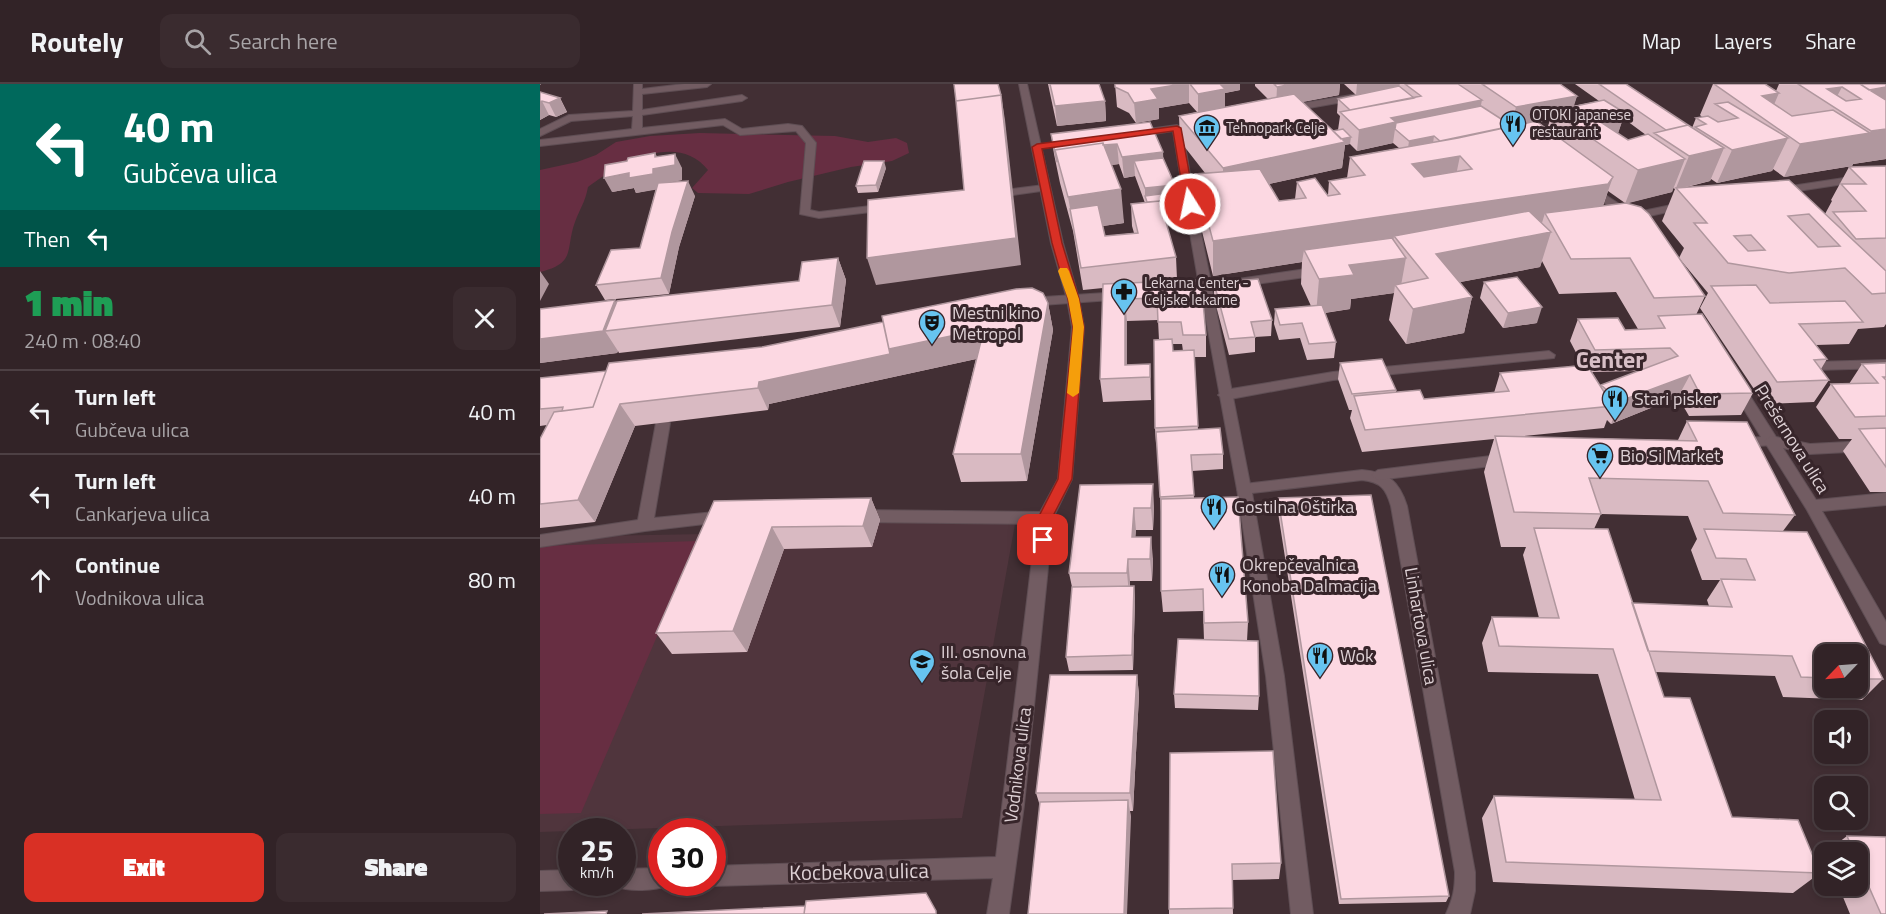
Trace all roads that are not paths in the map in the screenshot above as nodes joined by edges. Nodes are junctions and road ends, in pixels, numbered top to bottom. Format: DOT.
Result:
graph roads {
  1 [pos="707,84"];
  2 [pos="1023,84"];
  3 [pos="638,88"];
  4 [pos="1368,95"];
  5 [pos="742,98"];
  6 [pos="1277,110"];
  7 [pos="638,112"];
  8 [pos="637,131"];
  9 [pos="540,133"];
  10 [pos="1119,136"];
  11 [pos="540,143"];
  12 [pos="1049,146"];
  13 [pos="1037,147"];
  14 [pos="1886,181"];
  15 [pos="1584,184"];
  16 [pos="1044,188"];
  17 [pos="1013,192"];
  18 [pos="1761,193"];
  19 [pos="1702,202"];
  20 [pos="899,206"];
  21 [pos="1612,222"];
  22 [pos="1635,222"];
  23 [pos="1336,269"];
  24 [pos="1206,290"];
  25 [pos="1172,292"];
  26 [pos="1128,295"];
  27 [pos="1073,299"];
  28 [pos="1014,303"];
  29 [pos="1549,356"];
  30 [pos="1886,364"];
  31 [pos="1814,366"];
  32 [pos="1733,380"];
  33 [pos="1225,395"];
  34 [pos="663,423"];
  35 [pos="1771,441"];
  36 [pos="1723,444"];
  37 [pos="1886,445"];
  38 [pos="1524,457"];
  39 [pos="1378,476"];
  40 [pos="1244,489"];
  41 [pos="1886,499"];
  42 [pos="1812,506"];
  43 [pos="744,515"];
  44 [pos="849,516"];
  45 [pos="1045,518"];
  46 [pos="645,525"];
  47 [pos="540,541"];
  48 [pos="1886,638"];
  49 [pos="1005,867"];
  50 [pos="726,876"];
  51 [pos="558,880"];
  52 [pos="540,881"];
  53 [pos="998,914"];
  54 [pos="1302,914"];
  55 [pos="1457,914"];
  1 -- 3 [label="street"];
  2 -- 13 [label="street, Vodnikova ulica"];
  3 -- 7 [label="street"];
  4 -- 6 [label="street"];
  5 -- 7 [label="street"];
  7 -- 8 [label="street"];
  7 -- 9 [label="street"];
  8 -- 11 [label="street"];
  8 -- 20 [label="street"];
  10 -- 24 [label="street"];
  12 -- 13 [label="street"];
  13 -- 16 [label="street, Vodnikova ulica"];
  14 -- 18 [label="street"];
  15 -- 22 [label="street"];
  16 -- 17 [label="street"];
  16 -- 27 [label="street, Vodnikova ulica"];
  19 -- 22 [label="street"];
  21 -- 22 [label="street"];
  23 -- 24 [label="street"];
  24 -- 25 [label="street"];
  24 -- 33 [label="street"];
  26 -- 27 [label="street"];
  27 -- 28 [label="street"];
  27 -- 45 [label="street, Vodnikova ulica"];
  29 -- 33 [label="street"];
  30 -- 31 [label="street"];
  32 -- 35 [label="street, Prešernova ulica"];
  33 -- 40 [label="street"];
  34 -- 46 [label="street"];
  35 -- 36 [label="street"];
  35 -- 37 [label="street"];
  35 -- 42 [label="street, Prešernova ulica"];
  38 -- 39 [label="street"];
  39 -- 40 [label="street"];
  39 -- 55 [label="street, Linhartova ulica"];
  40 -- 54 [label="street"];
  41 -- 42 [label="street"];
  42 -- 48 [label="street, Prešernova ulica"];
  43 -- 46 [label="street"];
  44 -- 45 [label="street"];
  45 -- 49 [label="street, Vodnikova ulica"];
  46 -- 47 [label="street"];
  49 -- 50 [label="street, Kocbekova ulica"];
  49 -- 53 [label="street, Vodnikova ulica"];
  51 -- 52 [label="street"];
}
